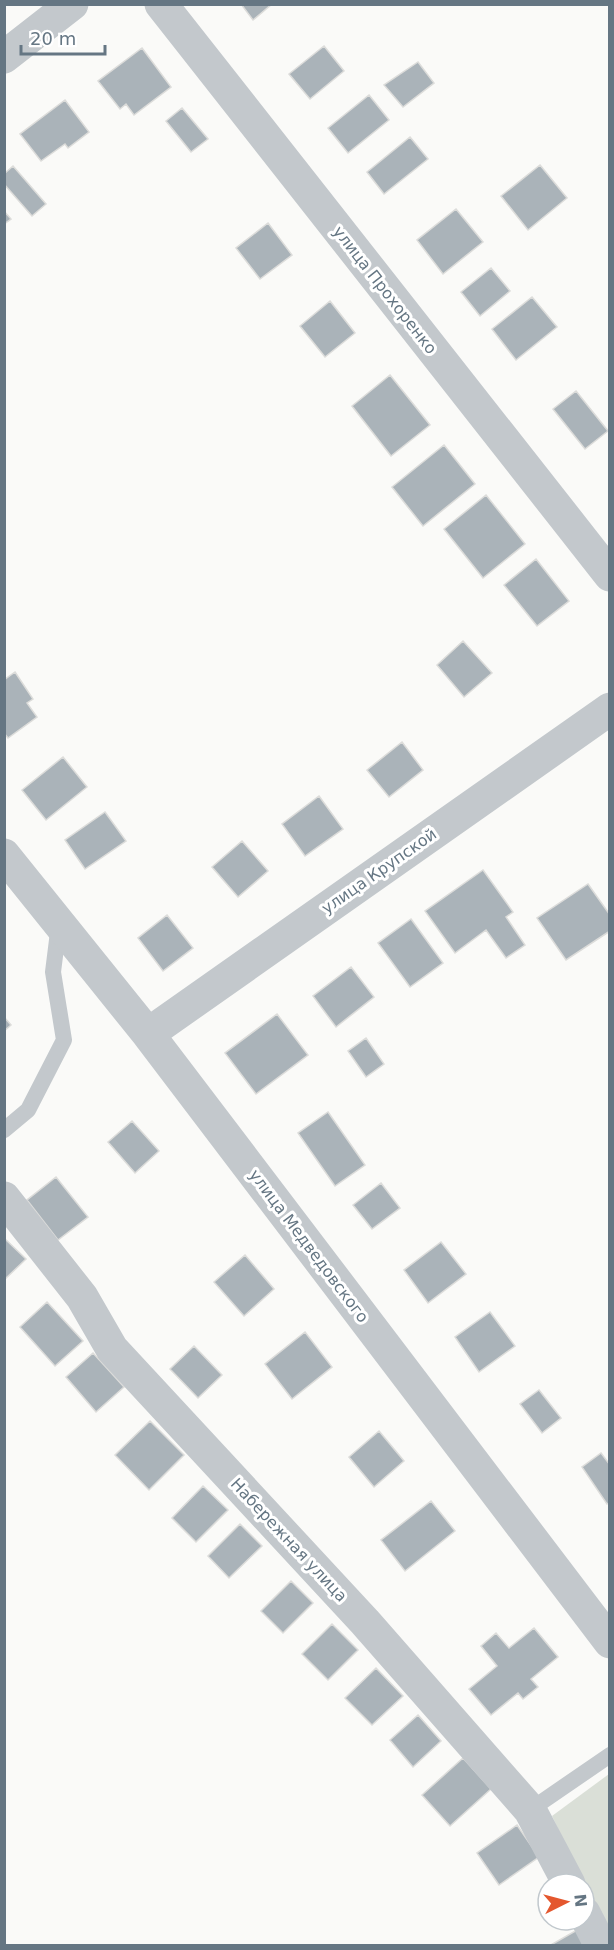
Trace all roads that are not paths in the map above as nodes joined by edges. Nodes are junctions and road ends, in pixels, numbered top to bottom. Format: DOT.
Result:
graph roads {
  1 [pos="72,4"];
  2 [pos="161,4"];
  3 [pos="4,57"];
  4 [pos="609,575"];
  5 [pos="609,709"];
  6 [pos="4,855"];
  7 [pos="60,924"];
  8 [pos="148,1034"];
  9 [pos="4,1130"];
  10 [pos="4,1198"];
  11 [pos="609,1642"];
  12 [pos="609,1755"];
  13 [pos="530,1810"];
  14 [pos="563,1872"];
  15 [pos="594,1932"];
  16 [pos="601,1946"];
  1 -- 3 [label="street"];
  2 -- 4 [label="street, улица Прохоренко"];
  5 -- 8 [label="street, улица Крупской"];
  6 -- 7 [label="street, улица Медведовского"];
  7 -- 8 [label="street, улица Медведовского"];
  7 -- 9 [label="lane"];
  8 -- 11 [label="street, улица Медведовского"];
  10 -- 13 [label="street, Набережная улица"];
  12 -- 13 [label="lane"];
  13 -- 14 [label="street, Набережная улица"];
  15 -- 16 [label="street"];
}
